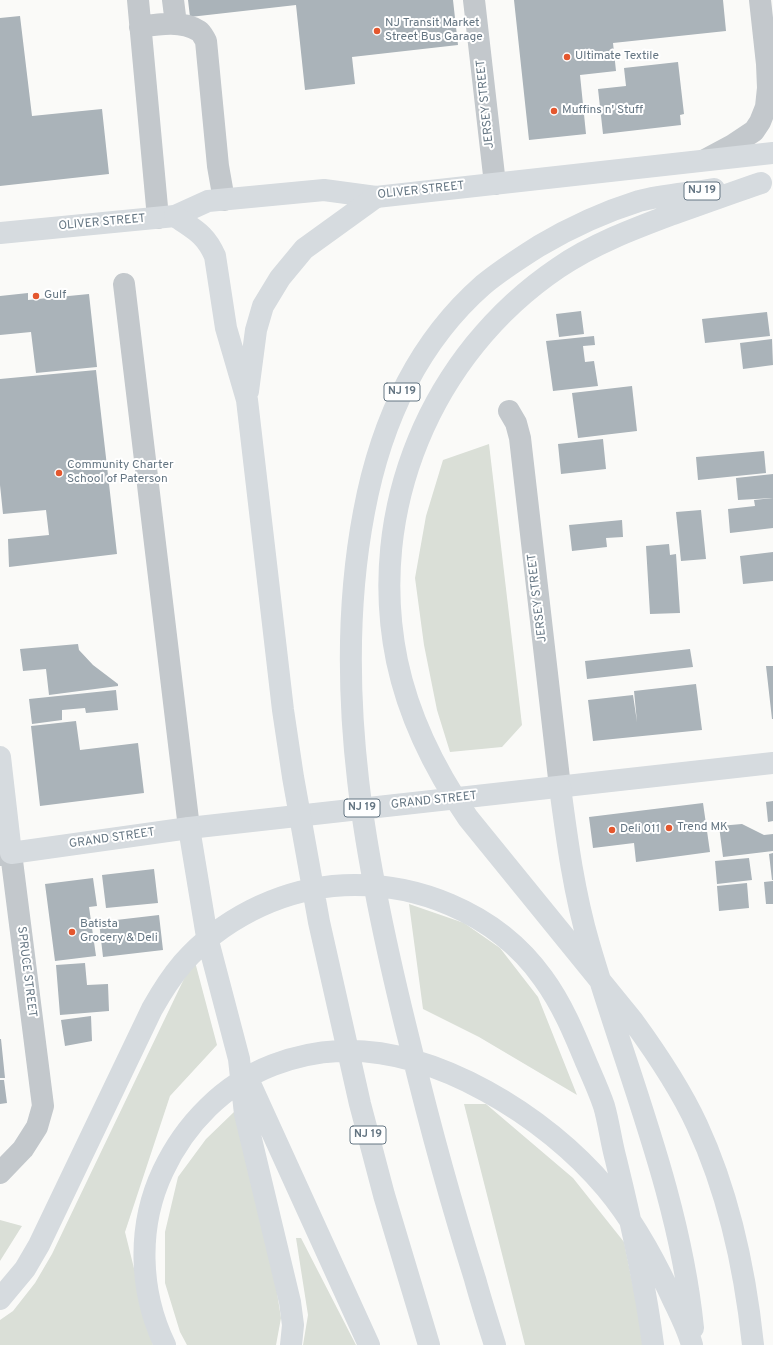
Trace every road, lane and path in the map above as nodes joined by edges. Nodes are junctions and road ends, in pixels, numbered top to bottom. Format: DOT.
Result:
graph roads {
  1 [pos="138,0"];
  2 [pos="173,0"];
  3 [pos="474,0"];
  4 [pos="760,0"];
  5 [pos="176,24"];
  6 [pos="140,27"];
  7 [pos="773,153"];
  8 [pos="705,160"];
  9 [pos="767,182"];
  10 [pos="495,184"];
  11 [pos="376,197"];
  12 [pos="224,200"];
  13 [pos="166,217"];
  14 [pos="0,233"];
  15 [pos="124,284"];
  16 [pos="247,400"];
  17 [pos="509,411"];
  18 [pos="0,756"];
  19 [pos="773,763"];
  20 [pos="560,787"];
  21 [pos="189,828"];
  22 [pos="6,854"];
  23 [pos="239,1059"];
  24 [pos="0,1173"];
  25 [pos="2,1298"];
  26 [pos="165,1345"];
  27 [pos="291,1345"];
  28 [pos="369,1345"];
  29 [pos="429,1345"];
  30 [pos="495,1345"];
  31 [pos="653,1345"];
  32 [pos="692,1345"];
  33 [pos="695,1345"];
  34 [pos="753,1345"];
  1 -- 6 [label="street"];
  2 -- 5 [label="street"];
  3 -- 10 [label="street, JERSEY STREET"];
  4 -- 8 [label="street"];
  5 -- 6 [label="street"];
  5 -- 12 [label="street"];
  6 -- 13 [label="street"];
  7 -- 8 [label="main road, OLIVER STREET"];
  8 -- 10 [label="main road, OLIVER STREET"];
  9 -- 30 [label="main road, NJ 19"];
  9 -- 34 [label="main road"];
  10 -- 11 [label="main road, OLIVER STREET"];
  11 -- 12 [label="main road, OLIVER STREET"];
  11 -- 16 [label="main road, NJ 19"];
  12 -- 13 [label="main road, OLIVER STREET"];
  13 -- 14 [label="main road, OLIVER STREET"];
  13 -- 16 [label="main road"];
  15 -- 21 [label="street"];
  16 -- 29 [label="main road, NJ 19"];
  17 -- 20 [label="street, JERSEY STREET"];
  18 -- 22 [label="main road, SPRUCE STREET"];
  19 -- 20 [label="main road, GRAND STREET"];
  20 -- 21 [label="main road, GRAND STREET"];
  20 -- 33 [label="main road"];
  21 -- 22 [label="main road, GRAND STREET"];
  21 -- 23 [label="main road"];
  22 -- 24 [label="street, SPRUCE STREET"];
  23 -- 27 [label="main road"];
  23 -- 28 [label="main road"];
  25 -- 31 [label="main road"];
  26 -- 32 [label="main road"];
}
